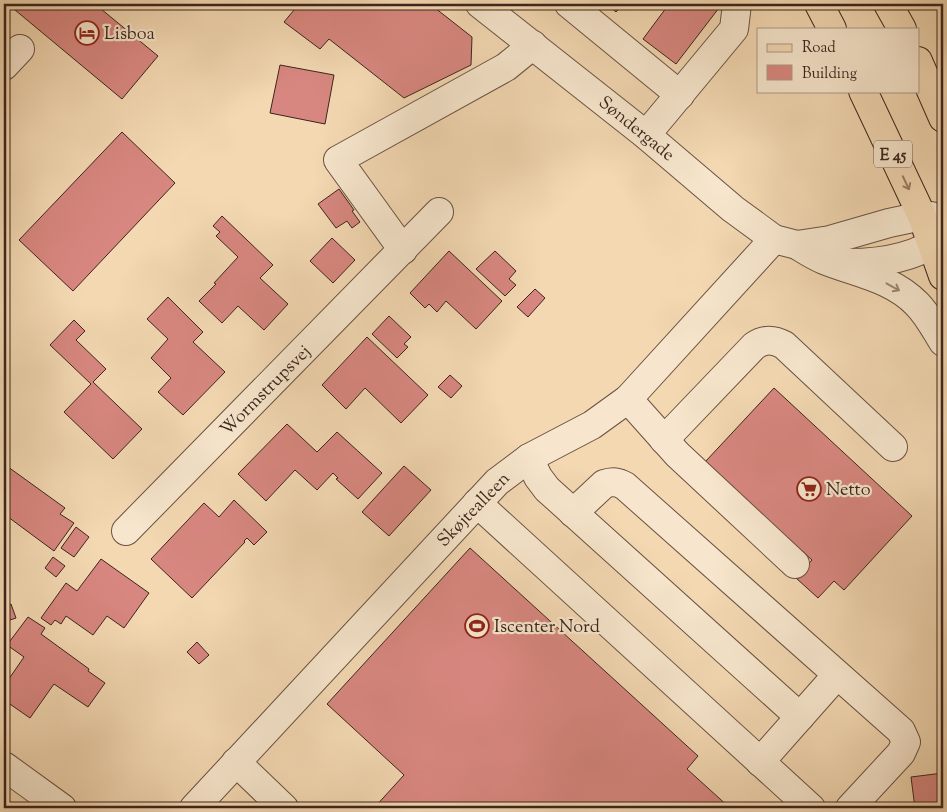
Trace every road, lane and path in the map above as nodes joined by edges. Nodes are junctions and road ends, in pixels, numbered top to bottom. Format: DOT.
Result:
graph roads {
  1 [pos="480,4"];
  2 [pos="569,4"];
  3 [pos="591,4"];
  4 [pos="737,4"];
  5 [pos="819,4"];
  6 [pos="888,4"];
  7 [pos="831,28"];
  8 [pos="901,28"];
  9 [pos="616,42"];
  10 [pos="533,45"];
  11 [pos="920,66"];
  12 [pos="865,92"];
  13 [pos="680,95"];
  14 [pos="943,118"];
  15 [pos="646,135"];
  16 [pos="439,212"];
  17 [pos="932,218"];
  18 [pos="938,241"];
  19 [pos="785,242"];
  20 [pos="403,250"];
  21 [pos="832,262"];
  22 [pos="943,276"];
  23 [pos="943,342"];
  24 [pos="628,399"];
  25 [pos="664,440"];
  26 [pos="893,447"];
  27 [pos="529,458"];
  28 [pos="477,503"];
  29 [pos="573,513"];
  30 [pos="126,531"];
  31 [pos="795,564"];
  32 [pos="837,675"];
  33 [pos="800,717"];
  34 [pos="236,762"];
  35 [pos="760,762"];
  36 [pos="4,766"];
  37 [pos="62,808"];
  38 [pos="194,808"];
  39 [pos="284,808"];
  40 [pos="812,808"];
  41 [pos="850,808"];
  1 -- 10 [label="street, Søndergade"];
  2 -- 9 [label="street"];
  3 -- 9 [label="street"];
  4 -- 13 [label="street"];
  5 -- 7 [label="main road"];
  6 -- 8 [label="main road"];
  9 -- 13 [label="street"];
  10 -- 15 [label="street, Søndergade"];
  10 -- 20 [label="street"];
  11 -- 14 [label="main road"];
  12 -- 17 [label="main road, E 45, one-way"];
  13 -- 15 [label="street"];
  15 -- 19 [label="street, Søndergade"];
  16 -- 20 [label="street, Wormstrupsvej"];
  17 -- 18 [label="main road, E 45"];
  17 -- 19 [label="street"];
  18 -- 21 [label="street, Søndergade"];
  18 -- 22 [label="main road, E 45"];
  19 -- 21 [label="street, Søndergade"];
  19 -- 24 [label="street, Skøjtealleen"];
  20 -- 30 [label="street, Wormstrupsvej"];
  21 -- 23 [label="street, Søndergade, one-way"];
  24 -- 25 [label="street"];
  24 -- 27 [label="street, Skøjtealleen"];
  25 -- 26 [label="street"];
  25 -- 31 [label="street"];
  27 -- 28 [label="street, Skøjtealleen"];
  27 -- 29 [label="street"];
  28 -- 34 [label="street, Skøjtealleen"];
  28 -- 35 [label="street"];
  29 -- 32 [label="street"];
  29 -- 33 [label="street"];
  32 -- 33 [label="street"];
  32 -- 41 [label="street"];
  33 -- 35 [label="street"];
  34 -- 38 [label="street, Skøjtealleen"];
  34 -- 39 [label="street"];
  35 -- 40 [label="street"];
  36 -- 37 [label="street"];
}
